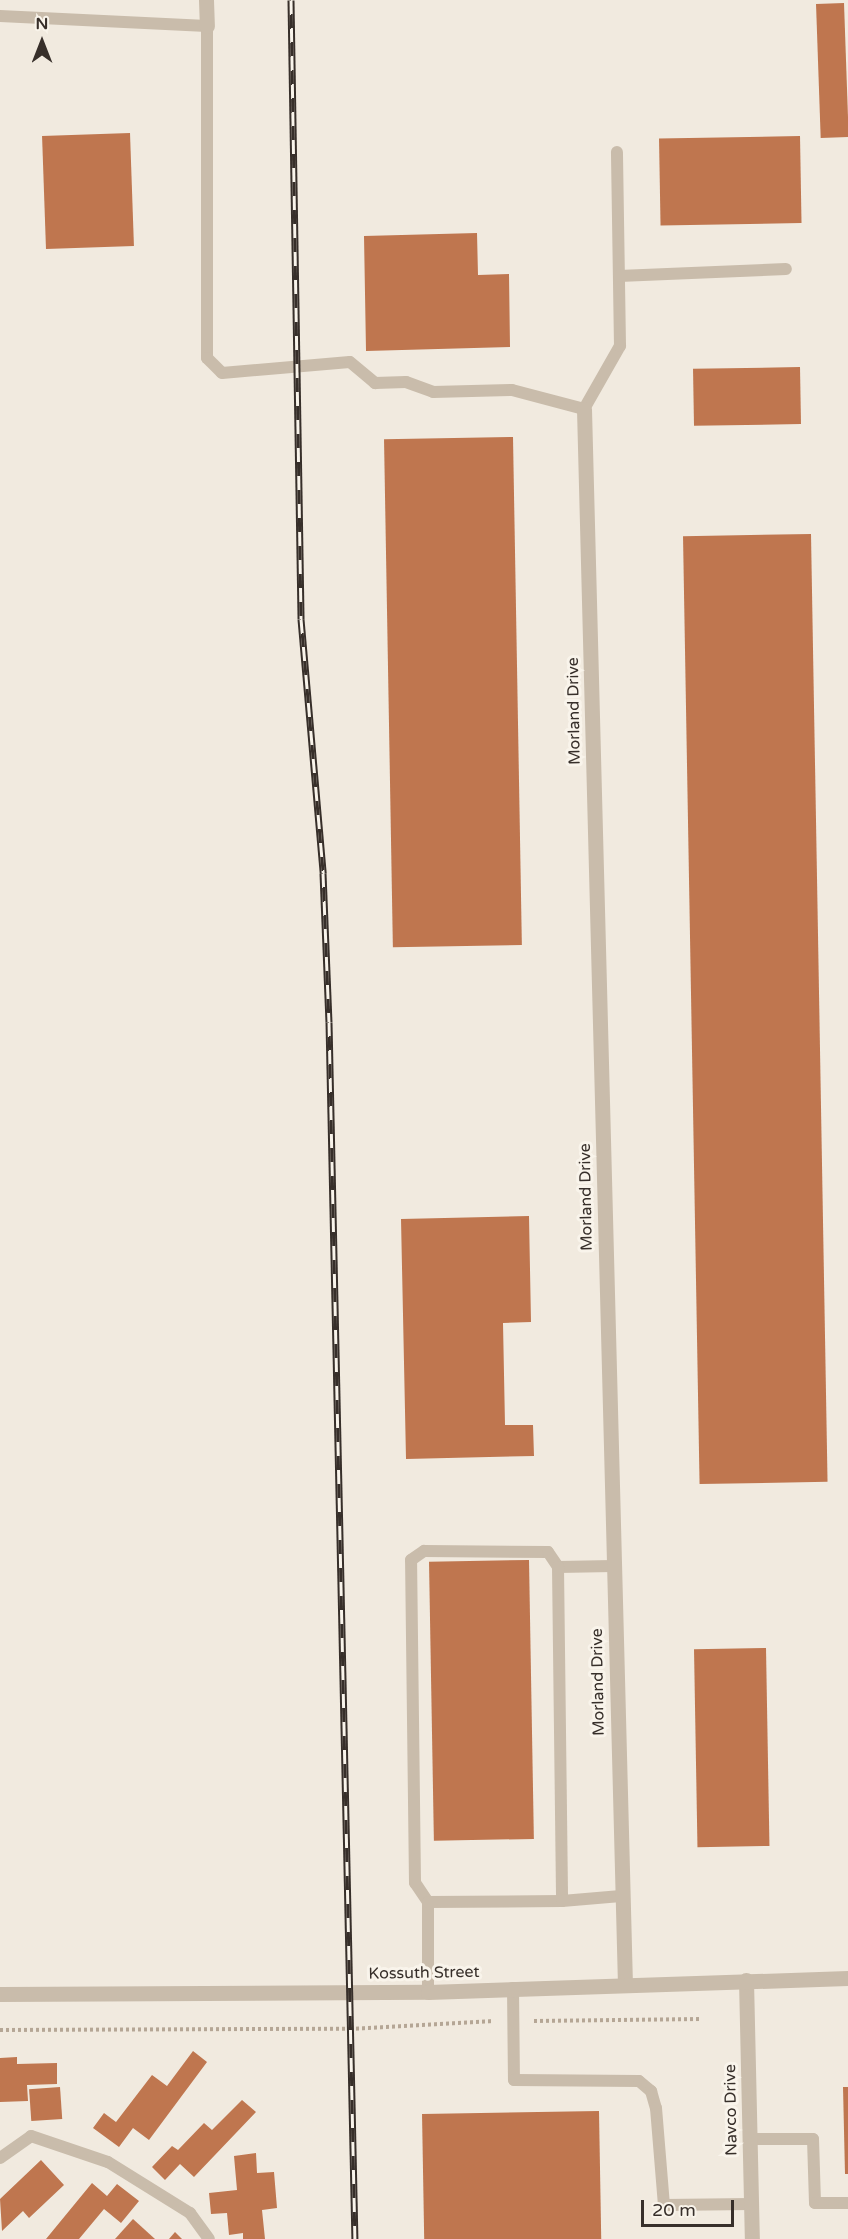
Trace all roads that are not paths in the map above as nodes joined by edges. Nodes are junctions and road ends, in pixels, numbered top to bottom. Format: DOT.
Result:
graph roads {
  1 [pos="206,0"];
  2 [pos="0,16"];
  3 [pos="207,26"];
  4 [pos="617,152"];
  5 [pos="786,269"];
  6 [pos="619,276"];
  7 [pos="584,409"];
  8 [pos="613,1566"];
  9 [pos="558,1567"];
  10 [pos="621,1896"];
  11 [pos="562,1901"];
  12 [pos="428,1902"];
  13 [pos="848,1978"];
  14 [pos="746,1980"];
  15 [pos="625,1983"];
  16 [pos="513,1988"];
  17 [pos="428,1992"];
  18 [pos="0,1994"];
  19 [pos="750,2139"];
  20 [pos="0,2158"];
  21 [pos="848,2203"];
  22 [pos="751,2204"];
  23 [pos="209,2239"];
  24 [pos="752,2239"];
  1 -- 3 [label="street"];
  2 -- 3 [label="lane"];
  3 -- 7 [label="lane"];
  4 -- 6 [label="lane"];
  5 -- 6 [label="lane"];
  6 -- 7 [label="lane"];
  7 -- 8 [label="street, Morland Drive"];
  8 -- 9 [label="lane"];
  8 -- 10 [label="street, Morland Drive"];
  9 -- 11 [label="lane"];
  9 -- 12 [label="lane"];
  10 -- 11 [label="lane"];
  10 -- 15 [label="street, Morland Drive"];
  11 -- 12 [label="lane"];
  12 -- 17 [label="lane"];
  13 -- 14 [label="street, Kossuth Street"];
  14 -- 15 [label="street, Kossuth Street"];
  14 -- 19 [label="street, Navco Drive"];
  15 -- 16 [label="street, Kossuth Street"];
  16 -- 17 [label="street, Kossuth Street"];
  16 -- 22 [label="lane"];
  17 -- 18 [label="street, Kossuth Street"];
  19 -- 21 [label="lane"];
  19 -- 22 [label="street, Navco Drive"];
  20 -- 23 [label="lane"];
  22 -- 24 [label="street, Navco Drive"];
}
